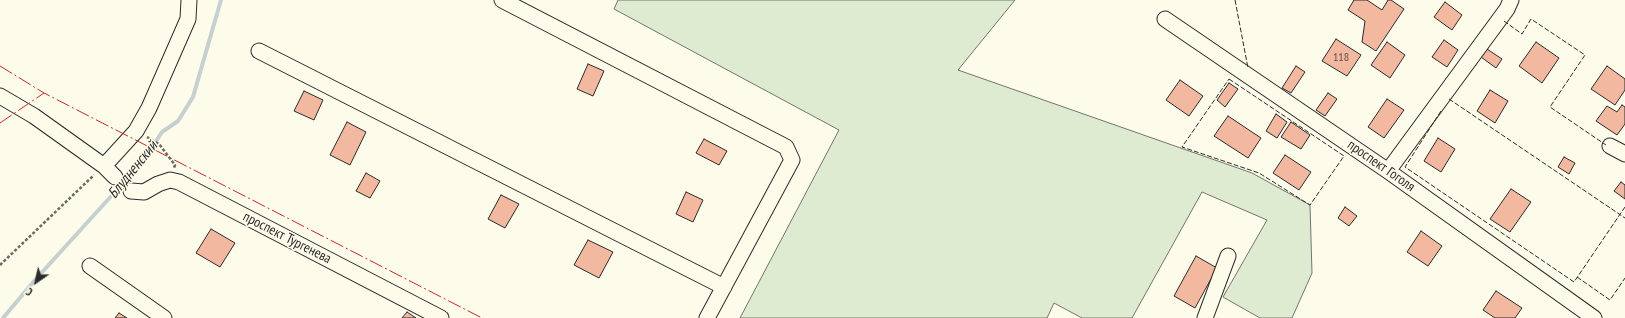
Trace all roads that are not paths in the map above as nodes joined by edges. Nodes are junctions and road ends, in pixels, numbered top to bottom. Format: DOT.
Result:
graph roads {
  1 [pos="189,0"];
  2 [pos="502,0"];
  3 [pos="1511,0"];
  4 [pos="1165,19"];
  5 [pos="259,51"];
  6 [pos="0,96"];
  7 [pos="1610,146"];
  8 [pos="1625,154"];
  9 [pos="104,166"];
  10 [pos="1388,171"];
  11 [pos="115,177"];
  12 [pos="131,191"];
  13 [pos="1228,256"];
  14 [pos="90,266"];
  15 [pos="724,287"];
  16 [pos="164,318"];
  17 [pos="441,318"];
  18 [pos="707,318"];
  19 [pos="1205,318"];
  20 [pos="1594,318"];
  1 -- 9 [label="street"];
  2 -- 15 [label="street"];
  3 -- 10 [label="street"];
  4 -- 10 [label="street, проспект Гоголя"];
  5 -- 15 [label="street"];
  6 -- 9 [label="street"];
  7 -- 8 [label="street"];
  9 -- 11 [label="street"];
  10 -- 20 [label="street, проспект Гоголя"];
  12 -- 17 [label="street, проспект Тургенева"];
  13 -- 19 [label="street"];
  14 -- 16 [label="street"];
  15 -- 18 [label="street"];
}
